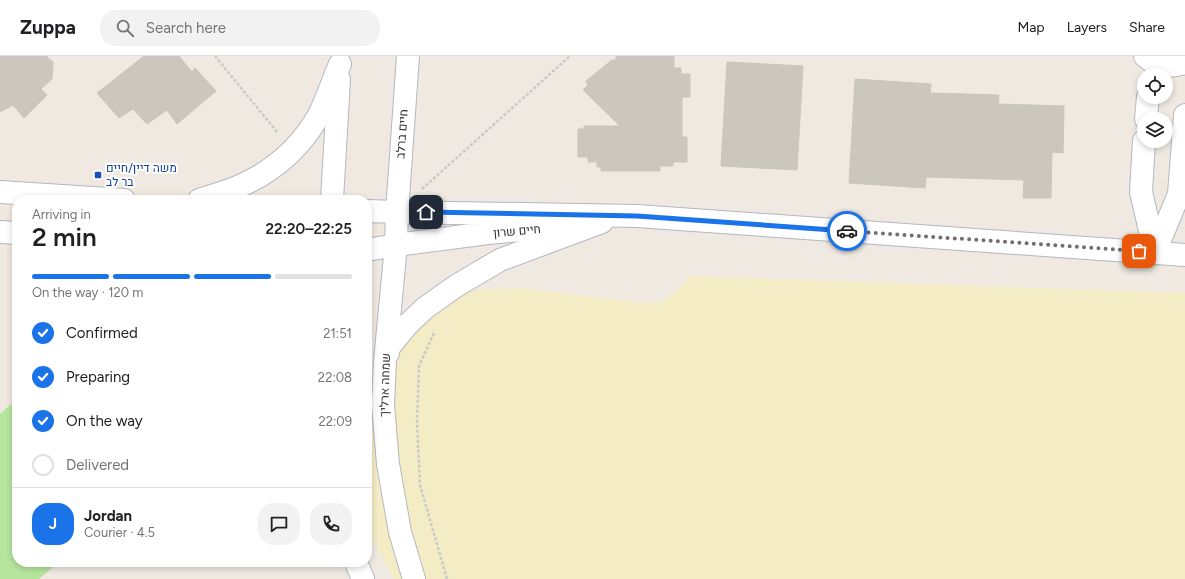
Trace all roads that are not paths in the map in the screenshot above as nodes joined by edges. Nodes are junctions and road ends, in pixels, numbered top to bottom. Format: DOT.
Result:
graph roads {
  1 [pos="408,56"];
  2 [pos="341,60"];
  3 [pos="1185,62"];
  4 [pos="1147,63"];
  5 [pos="1185,115"];
  6 [pos="1143,148"];
  7 [pos="0,192"];
  8 [pos="46,195"];
  9 [pos="214,195"];
  10 [pos="332,195"];
  11 [pos="372,212"];
  12 [pos="397,212"];
  13 [pos="637,216"];
  14 [pos="602,222"];
  15 [pos="0,232"];
  16 [pos="12,233"];
  17 [pos="396,245"];
  18 [pos="372,249"];
  19 [pos="1155,252"];
  20 [pos="1185,255"];
  21 [pos="383,406"];
  22 [pos="358,567"];
  23 [pos="363,579"];
  24 [pos="414,579"];
  1 -- 12 [label="street, חיים ברלב"];
  2 -- 9 [label="street"];
  2 -- 10 [label="street"];
  3 -- 4 [label="street"];
  5 -- 19 [label="street"];
  6 -- 19 [label="street"];
  7 -- 8 [label="street"];
  11 -- 12 [label="street, חיים שרון"];
  12 -- 13 [label="street, חיים שרון"];
  12 -- 17 [label="street, שמחה ארליך"];
  13 -- 14 [label="street, חיים שרון"];
  13 -- 19 [label="street, חיים שרון"];
  14 -- 17 [label="street, חיים שרון"];
  14 -- 21 [label="street"];
  15 -- 16 [label="street"];
  17 -- 18 [label="street, חיים שרון"];
  17 -- 21 [label="street, שמחה ארליך"];
  19 -- 20 [label="street, חיים שרון"];
  21 -- 24 [label="street, שמחה ארליך"];
  22 -- 23 [label="street"];
}
